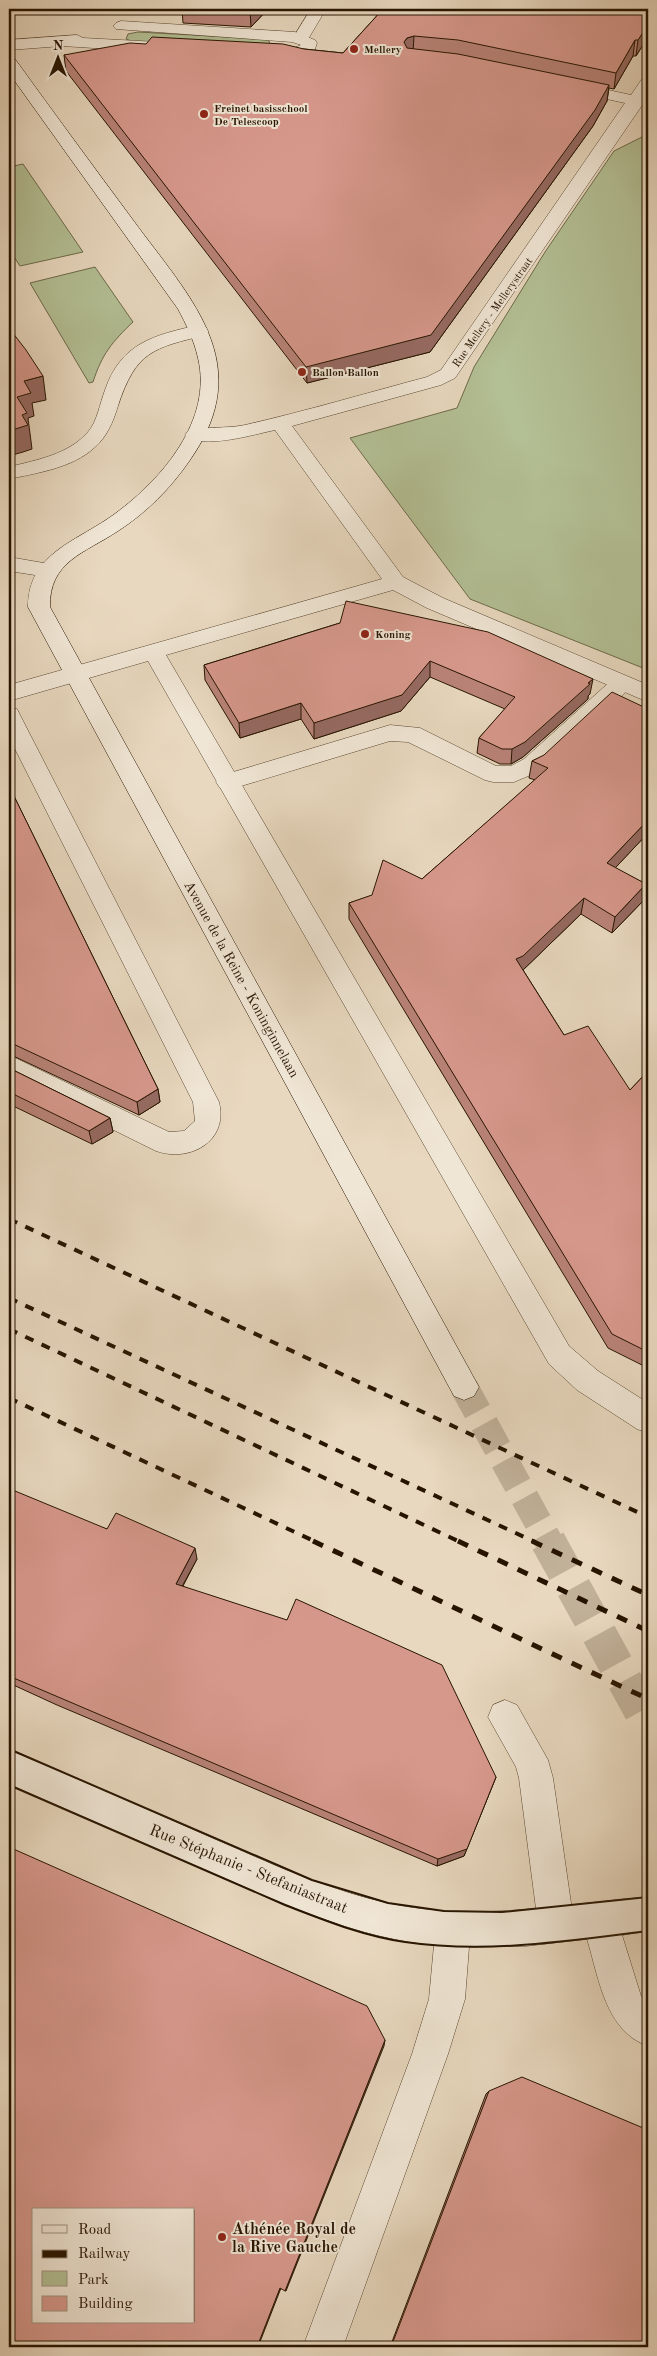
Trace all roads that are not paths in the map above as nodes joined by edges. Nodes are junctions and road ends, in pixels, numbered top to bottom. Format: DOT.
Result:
graph roads {
  1 [pos="120,9"];
  2 [pos="318,9"];
  3 [pos="120,26"];
  4 [pos="301,38"];
  5 [pos="60,41"];
  6 [pos="9,44"];
  7 [pos="178,48"];
  8 [pos="257,52"];
  9 [pos="9,62"];
  10 [pos="648,82"];
  11 [pos="561,85"];
  12 [pos="637,101"];
  13 [pos="199,331"];
  14 [pos="280,423"];
  15 [pos="196,434"];
  16 [pos="9,473"];
  17 [pos="9,564"];
  18 [pos="48,570"];
  19 [pos="395,582"];
  20 [pos="153,651"];
  21 [pos="75,674"];
  22 [pos="622,683"];
  23 [pos="9,693"];
  24 [pos="648,694"];
  25 [pos="9,715"];
  26 [pos="228,782"];
  27 [pos="9,1066"];
  28 [pos="464,1387"];
  29 [pos="648,1419"];
  30 [pos="505,1717"];
  31 [pos="9,1767"];
  32 [pos="648,1914"];
  33 [pos="599,1919"];
  34 [pos="556,1924"];
  35 [pos="453,1929"];
  36 [pos="648,2028"];
  37 [pos="322,2347"];
  1 -- 3 [label="street"];
  2 -- 4 [label="street"];
  3 -- 4 [label="street"];
  3 -- 5 [label="street"];
  4 -- 8 [label="street"];
  5 -- 6 [label="street"];
  5 -- 7 [label="street"];
  9 -- 13 [label="street"];
  10 -- 12 [label="street, Rue Mellery - Mellerystraat"];
  11 -- 12 [label="street"];
  12 -- 14 [label="street, Rue Mellery - Mellerystraat"];
  13 -- 15 [label="street"];
  13 -- 16 [label="street"];
  14 -- 15 [label="street, Rue Mellery - Mellerystraat"];
  14 -- 19 [label="street"];
  15 -- 18 [label="street"];
  17 -- 18 [label="street"];
  18 -- 21 [label="street, Avenue de la Reine - Koninginnelaan"];
  19 -- 20 [label="street"];
  19 -- 22 [label="street"];
  20 -- 21 [label="street"];
  20 -- 26 [label="street"];
  21 -- 23 [label="street"];
  21 -- 28 [label="street, Avenue de la Reine - Koninginnelaan"];
  22 -- 24 [label="street"];
  22 -- 26 [label="street"];
  25 -- 27 [label="street"];
  26 -- 29 [label="street"];
  30 -- 34 [label="street"];
  31 -- 35 [label="street, Rue Stéphanie - Stefaniastraat"];
  32 -- 33 [label="street, Rue Stéphanie - Stefaniastraat"];
  33 -- 34 [label="street, Rue Stéphanie - Stefaniastraat"];
  33 -- 36 [label="street"];
  34 -- 35 [label="street, Rue Stéphanie - Stefaniastraat"];
  35 -- 37 [label="street"];
}
